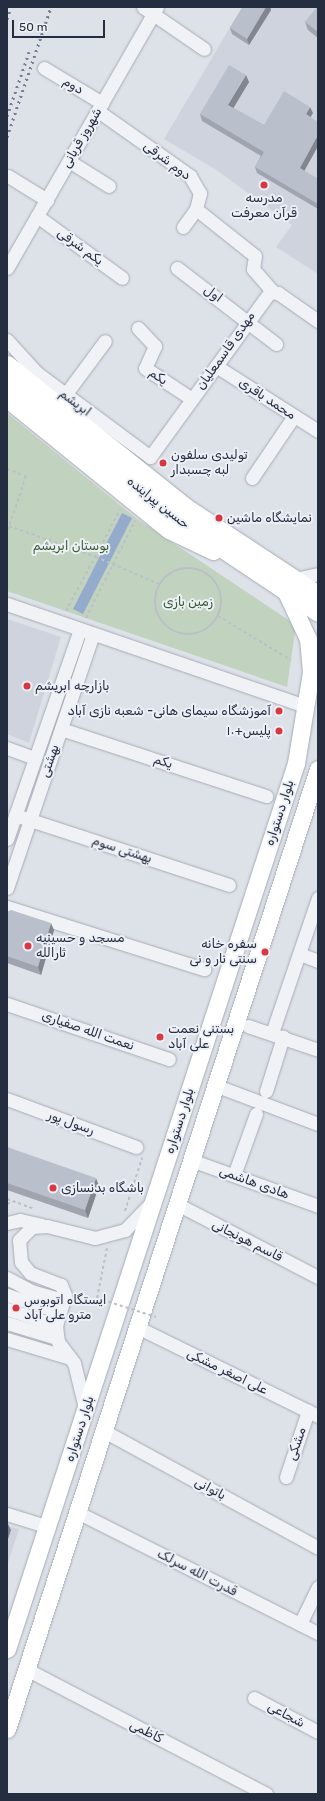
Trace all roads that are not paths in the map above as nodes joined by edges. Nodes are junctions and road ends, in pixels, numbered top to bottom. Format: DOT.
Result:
graph roads {
  1 [pos="151,9"];
  2 [pos="204,49"];
  3 [pos="44,68"];
  4 [pos="100,107"];
  5 [pos="68,162"];
  6 [pos="8,176"];
  7 [pos="109,186"];
  8 [pos="47,200"];
  9 [pos="196,209"];
  10 [pos="37,216"];
  11 [pos="183,227"];
  12 [pos="7,268"];
  13 [pos="177,268"];
  14 [pos="122,278"];
  15 [pos="272,291"];
  16 [pos="248,319"];
  17 [pos="318,321"];
  18 [pos="138,328"];
  19 [pos="7,340"];
  20 [pos="105,341"];
  21 [pos="276,344"];
  22 [pos="7,364"];
  23 [pos="216,366"];
  24 [pos="7,380"];
  25 [pos="65,395"];
  26 [pos="7,399"];
  27 [pos="192,399"];
  28 [pos="294,416"];
  29 [pos="318,431"];
  30 [pos="150,458"];
  31 [pos="252,478"];
  32 [pos="233,557"];
  33 [pos="318,574"];
  34 [pos="290,585"];
  35 [pos="318,594"];
  36 [pos="7,604"];
  37 [pos="318,613"];
  38 [pos="318,617"];
  39 [pos="83,624"];
  40 [pos="93,634"];
  41 [pos="314,666"];
  42 [pos="307,707"];
  43 [pos="61,729"];
  44 [pos="7,748"];
  45 [pos="35,758"];
  46 [pos="318,769"];
  47 [pos="266,796"];
  48 [pos="15,815"];
  49 [pos="30,819"];
  50 [pos="7,839"];
  51 [pos="229,885"];
  52 [pos="7,888"];
  53 [pos="318,898"];
  54 [pos="7,907"];
  55 [pos="300,954"];
  56 [pos="318,961"];
  57 [pos="204,970"];
  58 [pos="7,1004"];
  59 [pos="248,1026"];
  60 [pos="278,1035"];
  61 [pos="318,1050"];
  62 [pos="169,1059"];
  63 [pos="225,1089"];
  64 [pos="266,1091"];
  65 [pos="7,1099"];
  66 [pos="256,1114"];
  67 [pos="318,1124"];
  68 [pos="136,1147"];
  69 [pos="191,1160"];
  70 [pos="234,1176"];
  71 [pos="155,1197"];
  72 [pos="176,1204"];
  73 [pos="318,1206"];
  74 [pos="7,1223"];
  75 [pos="47,1226"];
  76 [pos="318,1277"];
  77 [pos="7,1278"];
  78 [pos="7,1295"];
  79 [pos="62,1306"];
  80 [pos="7,1309"];
  81 [pos="7,1323"];
  82 [pos="56,1325"];
  83 [pos="137,1327"];
  84 [pos="7,1338"];
  85 [pos="57,1338"];
  86 [pos="70,1358"];
  87 [pos="86,1412"];
  88 [pos="313,1413"];
  89 [pos="102,1430"];
  90 [pos="286,1477"];
  91 [pos="77,1512"];
  92 [pos="7,1514"];
  93 [pos="49,1527"];
  94 [pos="318,1548"];
  95 [pos="318,1587"];
  96 [pos="300,1624"];
  97 [pos="318,1633"];
  98 [pos="7,1649"];
  99 [pos="26,1669"];
  100 [pos="254,1698"];
  101 [pos="7,1729"];
  102 [pos="318,1732"];
  103 [pos="266,1794"];
  1 -- 2 [label="street"];
  1 -- 4 [label="street, شهروز قربانی"];
  3 -- 4 [label="street, دوم"];
  4 -- 5 [label="street, شهروز قربانی"];
  4 -- 9 [label="street, دوم شرقی"];
  5 -- 7 [label="street"];
  5 -- 8 [label="street, شهروز قربانی"];
  6 -- 8 [label="street"];
  8 -- 10 [label="street, شهروز قربانی"];
  9 -- 11 [label="street"];
  9 -- 15 [label="street"];
  10 -- 12 [label="street, شهروز قربانی"];
  10 -- 14 [label="street, یکم شرقی"];
  13 -- 16 [label="street, اول"];
  15 -- 16 [label="street, مهدی قاسمعلیان"];
  15 -- 17 [label="street"];
  16 -- 21 [label="street, اول"];
  16 -- 23 [label="street, مهدی قاسمعلیان"];
  18 -- 27 [label="street, یکم"];
  19 -- 25 [label="street, ابریشم"];
  20 -- 25 [label="street"];
  22 -- 34 [label="main road, حسین پیراینده"];
  23 -- 27 [label="street, مهدی قاسمعلیان"];
  23 -- 28 [label="street, محمد باقری"];
  24 -- 32 [label="main road, حسین پیراینده"];
  25 -- 30 [label="street, ابریشم"];
  26 -- 32 [label="main road"];
  27 -- 30 [label="street, مهدی قاسمعلیان"];
  28 -- 29 [label="street, محمد باقری"];
  28 -- 31 [label="street"];
  32 -- 34 [label="main road, حسین پیراینده"];
  33 -- 34 [label="street"];
  34 -- 35 [label="main road, حسین پیراینده"];
  34 -- 37 [label="main road, حسین پیراینده"];
  34 -- 41 [label="main road, بلوار دستواره"];
  36 -- 39 [label="street"];
  38 -- 41 [label="main road"];
  39 -- 40 [label="street"];
  39 -- 45 [label="street"];
  40 -- 42 [label="street"];
  40 -- 43 [label="street, بهشتی"];
  41 -- 42 [label="main road, بلوار دستواره"];
  42 -- 71 [label="main road, بلوار دستواره"];
  43 -- 47 [label="street, یکم"];
  43 -- 49 [label="street, بهشتی"];
  44 -- 45 [label="street"];
  45 -- 48 [label="street"];
  46 -- 69 [label="main road, بلوار دستواره"];
  48 -- 49 [label="street, بهشتی سوم"];
  48 -- 50 [label="street"];
  49 -- 51 [label="street, بهشتی سوم"];
  49 -- 52 [label="street, بهشتی"];
  53 -- 55 [label="street"];
  54 -- 57 [label="street"];
  55 -- 56 [label="street"];
  55 -- 60 [label="street"];
  58 -- 62 [label="street, نعمت الله صفیاری"];
  59 -- 60 [label="street"];
  60 -- 61 [label="street"];
  60 -- 64 [label="street"];
  63 -- 67 [label="street"];
  65 -- 68 [label="street, رسول پور"];
  66 -- 70 [label="street"];
  69 -- 70 [label="street, هادی هاشمی"];
  69 -- 72 [label="main road, بلوار دستواره"];
  70 -- 73 [label="street, هادی هاشمی"];
  71 -- 75 [label="street"];
  71 -- 87 [label="main road, بلوار دستواره"];
  72 -- 76 [label="street, قاسم هونجانی"];
  72 -- 83 [label="main road, بلوار دستواره"];
  74 -- 75 [label="street"];
  75 -- 79 [label="street"];
  77 -- 79 [label="street"];
  78 -- 79 [label="street"];
  79 -- 82 [label="street"];
  80 -- 82 [label="street"];
  81 -- 85 [label="street"];
  82 -- 85 [label="street"];
  83 -- 88 [label="street, علی اصغر مشکی"];
  83 -- 89 [label="main road, بلوار دستواره"];
  84 -- 86 [label="street"];
  85 -- 86 [label="street"];
  86 -- 87 [label="street"];
  87 -- 93 [label="main road, بلوار دستواره"];
  88 -- 90 [label="street, مشکی"];
  89 -- 91 [label="main road, بلوار دستواره"];
  89 -- 94 [label="street, باتوانی"];
  91 -- 96 [label="street, قدرت الله سرلک"];
  91 -- 99 [label="main road, بلوار دستواره"];
  92 -- 93 [label="street"];
  93 -- 98 [label="main road, بلوار دستواره"];
  95 -- 96 [label="street"];
  96 -- 97 [label="street, قدرت الله سرلک"];
  99 -- 101 [label="main road, بلوار دستواره"];
  99 -- 103 [label="street, کاظمی"];
  100 -- 102 [label="street, شجاعی"];
}
